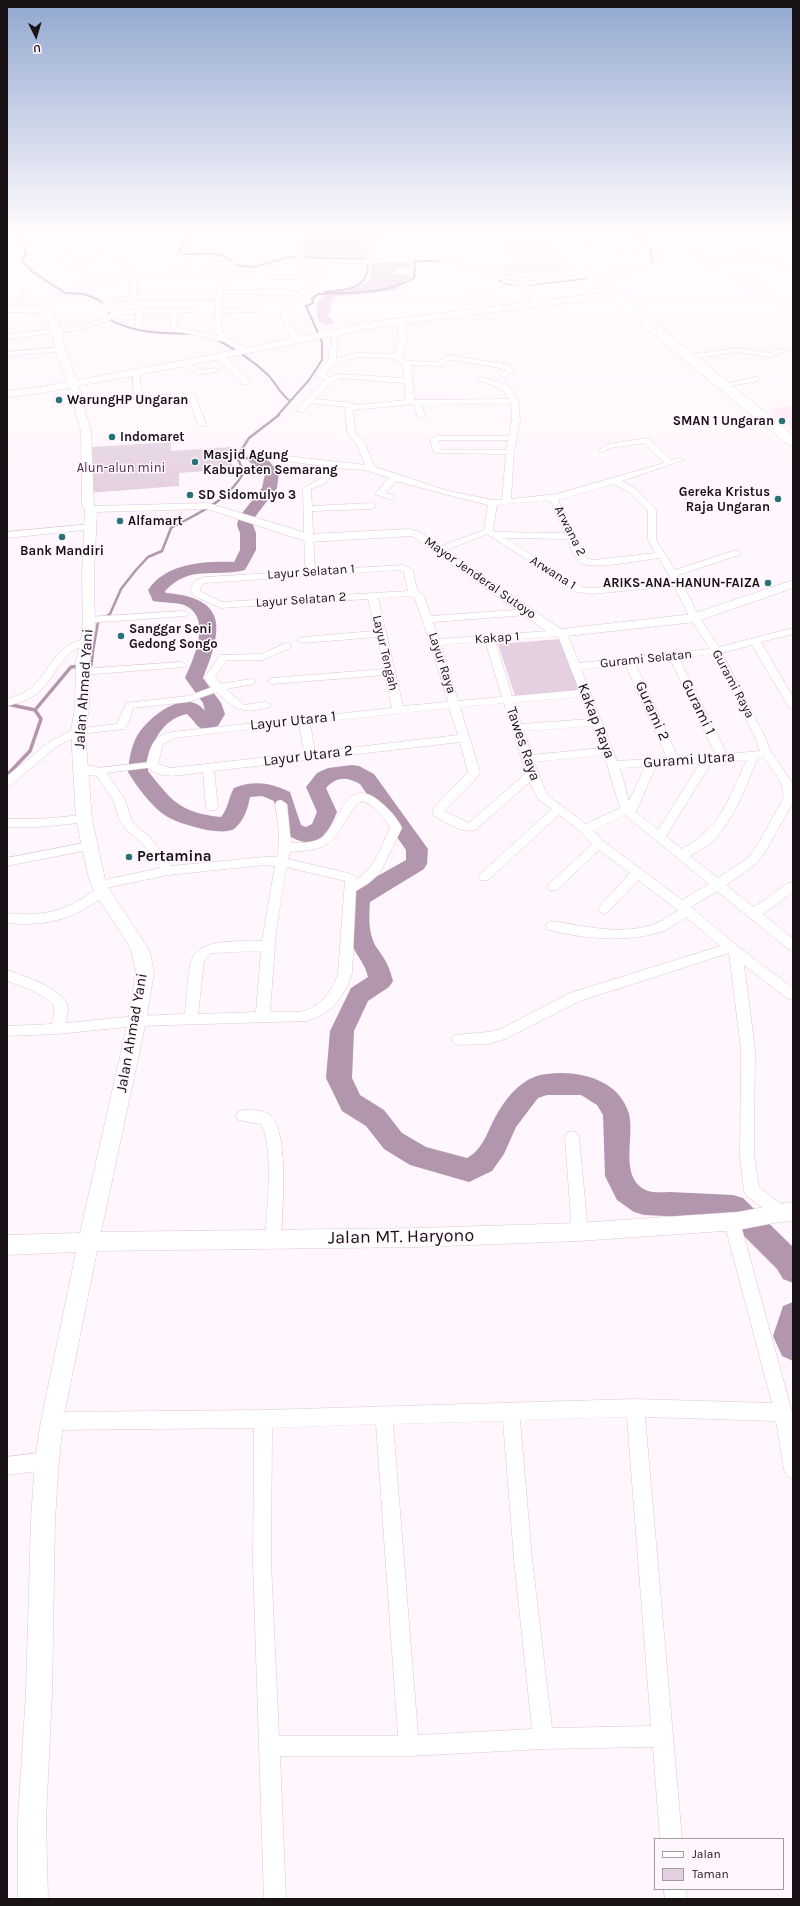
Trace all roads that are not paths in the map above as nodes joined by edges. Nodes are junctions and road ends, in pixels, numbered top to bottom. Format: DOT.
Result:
graph roads {
  1 [pos="52,320"];
  2 [pos="105,320"];
  3 [pos="139,320"];
  4 [pos="174,320"];
  5 [pos="218,320"];
  6 [pos="286,320"];
  7 [pos="409,320"];
  8 [pos="647,320"];
  9 [pos="400,321"];
  10 [pos="138,327"];
  11 [pos="57,331"];
  12 [pos="334,333"];
  13 [pos="7,337"];
  14 [pos="669,338"];
  15 [pos="227,340"];
  16 [pos="297,340"];
  17 [pos="60,349"];
  18 [pos="785,350"];
  19 [pos="240,352"];
  20 [pos="7,354"];
  21 [pos="484,354"];
  22 [pos="219,356"];
  23 [pos="398,356"];
  24 [pos="696,356"];
  25 [pos="477,361"];
  26 [pos="332,362"];
  27 [pos="185,363"];
  28 [pos="407,363"];
  29 [pos="215,370"];
  30 [pos="134,372"];
  31 [pos="504,375"];
  32 [pos="330,378"];
  33 [pos="480,379"];
  34 [pos="755,379"];
  35 [pos="409,381"];
  36 [pos="246,382"];
  37 [pos="73,383"];
  38 [pos="730,384"];
  39 [pos="7,394"];
  40 [pos="309,401"];
  41 [pos="514,401"];
  42 [pos="414,402"];
  43 [pos="356,407"];
  44 [pos="300,411"];
  45 [pos="421,416"];
  46 [pos="202,424"];
  47 [pos="789,435"];
  48 [pos="512,438"];
  49 [pos="604,450"];
  50 [pos="510,452"];
  51 [pos="260,455"];
  52 [pos="680,460"];
  53 [pos="669,463"];
  54 [pos="334,465"];
  55 [pos="371,469"];
  56 [pos="394,478"];
  57 [pos="615,481"];
  58 [pos="390,497"];
  59 [pos="553,498"];
  60 [pos="506,501"];
  61 [pos="493,503"];
  62 [pos="372,506"];
  63 [pos="307,509"];
  64 [pos="91,510"];
  65 [pos="91,527"];
  66 [pos="309,532"];
  67 [pos="490,533"];
  68 [pos="7,535"];
  69 [pos="571,536"];
  70 [pos="439,550"];
  71 [pos="736,553"];
  72 [pos="661,556"];
  73 [pos="310,572"];
  74 [pos="675,578"];
  75 [pos="793,584"];
  76 [pos="195,589"];
  77 [pos="413,592"];
  78 [pos="372,595"];
  79 [pos="528,612"];
  80 [pos="184,614"];
  81 [pos="695,618"];
  82 [pos="96,619"];
  83 [pos="427,619"];
  84 [pos="793,632"];
  85 [pos="560,633"];
  86 [pos="381,634"];
  87 [pos="489,638"];
  88 [pos="302,640"];
  89 [pos="86,642"];
  90 [pos="436,642"];
  91 [pos="755,642"];
  92 [pos="286,646"];
  93 [pos="716,651"];
  94 [pos="673,656"];
  95 [pos="629,661"];
  96 [pos="181,665"];
  97 [pos="576,667"];
  98 [pos="82,668"];
  99 [pos="389,672"];
  100 [pos="272,681"];
  101 [pos="250,682"];
  102 [pos="220,687"];
  103 [pos="585,693"];
  104 [pos="8,701"];
  105 [pos="508,701"];
  106 [pos="455,704"];
  107 [pos="266,705"];
  108 [pos="793,706"];
  109 [pos="398,710"];
  110 [pos="304,720"];
  111 [pos="596,722"];
  112 [pos="517,728"];
  113 [pos="78,731"];
  114 [pos="464,738"];
  115 [pos="608,751"];
  116 [pos="766,753"];
  117 [pos="310,756"];
  118 [pos="754,756"];
  119 [pos="724,758"];
  120 [pos="528,759"];
  121 [pos="708,759"];
  122 [pos="674,761"];
  123 [pos="652,763"];
  124 [pos="152,765"];
  125 [pos="613,765"];
  126 [pos="208,768"];
  127 [pos="80,770"];
  128 [pos="97,771"];
  129 [pos="533,773"];
  130 [pos="7,782"];
  131 [pos="281,804"];
  132 [pos="212,807"];
  133 [pos="558,810"];
  134 [pos="628,812"];
  135 [pos="84,819"];
  136 [pos="7,823"];
  137 [pos="586,829"];
  138 [pos="659,837"];
  139 [pos="599,844"];
  140 [pos="89,846"];
  141 [pos="285,848"];
  142 [pos="682,855"];
  143 [pos="7,862"];
  144 [pos="281,862"];
  145 [pos="168,872"];
  146 [pos="637,873"];
  147 [pos="484,877"];
  148 [pos="717,885"];
  149 [pos="792,886"];
  150 [pos="552,887"];
  151 [pos="101,888"];
  152 [pos="350,889"];
  153 [pos="684,908"];
  154 [pos="604,909"];
  155 [pos="754,914"];
  156 [pos="7,918"];
  157 [pos="552,926"];
  158 [pos="267,946"];
  159 [pos="793,946"];
  160 [pos="734,950"];
  161 [pos="7,975"];
  162 [pos="793,995"];
  163 [pos="263,1016"];
  164 [pos="191,1019"];
  165 [pos="137,1021"];
  166 [pos="57,1029"];
  167 [pos="7,1031"];
  168 [pos="459,1039"];
  169 [pos="243,1116"];
  170 [pos="572,1137"];
  171 [pos="786,1212"];
  172 [pos="735,1221"];
  173 [pos="580,1232"];
  174 [pos="273,1240"];
  175 [pos="89,1242"];
  176 [pos="7,1245"];
  177 [pos="635,1408"];
  178 [pos="512,1412"];
  179 [pos="783,1412"];
  180 [pos="384,1416"];
  181 [pos="263,1419"];
  182 [pos="52,1421"];
  183 [pos="47,1461"];
  184 [pos="7,1466"];
  185 [pos="793,1470"];
  186 [pos="663,1736"];
  187 [pos="543,1739"];
  188 [pos="269,1746"];
  189 [pos="409,1746"];
  190 [pos="671,1838"];
  191 [pos="33,1899"];
  192 [pos="275,1899"];
  1 -- 11 [label="street, Jalan Ahmad Yani"];
  2 -- 11 [label="street"];
  3 -- 10 [label="street"];
  4 -- 15 [label="street"];
  5 -- 15 [label="street"];
  6 -- 16 [label="street"];
  7 -- 9 [label="main road"];
  8 -- 14 [label="highway"];
  9 -- 12 [label="main road"];
  9 -- 23 [label="street"];
  11 -- 13 [label="street"];
  11 -- 17 [label="street, Jalan Ahmad Yani"];
  12 -- 16 [label="main road"];
  12 -- 26 [label="street"];
  14 -- 24 [label="highway"];
  14 -- 47 [label="highway"];
  15 -- 19 [label="street"];
  16 -- 19 [label="main road"];
  17 -- 20 [label="street"];
  17 -- 37 [label="street, Jalan Ahmad Yani"];
  18 -- 24 [label="street"];
  19 -- 22 [label="main road"];
  21 -- 25 [label="street"];
  22 -- 27 [label="main road"];
  22 -- 36 [label="street"];
  23 -- 26 [label="street"];
  23 -- 28 [label="street"];
  24 -- 38 [label="highway"];
  25 -- 28 [label="street"];
  25 -- 31 [label="street"];
  26 -- 32 [label="street"];
  27 -- 29 [label="street"];
  27 -- 30 [label="main road"];
  28 -- 35 [label="street"];
  30 -- 37 [label="main road"];
  30 -- 46 [label="street"];
  32 -- 35 [label="street"];
  32 -- 40 [label="street"];
  33 -- 41 [label="street"];
  34 -- 38 [label="street"];
  35 -- 42 [label="street"];
  37 -- 39 [label="main road"];
  37 -- 64 [label="street, Jalan Ahmad Yani"];
  38 -- 47 [label="highway"];
  40 -- 43 [label="street"];
  40 -- 44 [label="street"];
  41 -- 42 [label="street"];
  41 -- 48 [label="street"];
  42 -- 43 [label="street"];
  42 -- 45 [label="street"];
  43 -- 55 [label="street"];
  48 -- 50 [label="street"];
  48 -- 50 [label="street"];
  49 -- 53 [label="street"];
  50 -- 60 [label="street"];
  51 -- 54 [label="street"];
  52 -- 53 [label="street"];
  53 -- 57 [label="street"];
  54 -- 55 [label="street"];
  54 -- 63 [label="street"];
  55 -- 56 [label="street"];
  56 -- 58 [label="street"];
  56 -- 61 [label="street"];
  57 -- 59 [label="street"];
  57 -- 72 [label="street, Gurami Raya"];
  59 -- 60 [label="street"];
  59 -- 69 [label="street, Arwana 2"];
  60 -- 61 [label="street"];
  61 -- 67 [label="street"];
  62 -- 63 [label="street"];
  63 -- 66 [label="street"];
  64 -- 65 [label="street, Jalan Ahmad Yani"];
  64 -- 66 [label="street, Mayor Jenderal Sutoyo"];
  65 -- 68 [label="street"];
  65 -- 82 [label="street, Jalan Ahmad Yani"];
  66 -- 70 [label="street, Mayor Jenderal Sutoyo"];
  66 -- 73 [label="street"];
  67 -- 69 [label="street"];
  67 -- 70 [label="street"];
  67 -- 74 [label="street, Arwana 1"];
  69 -- 72 [label="street, Arwana 2"];
  70 -- 79 [label="street, Mayor Jenderal Sutoyo"];
  71 -- 74 [label="street, Arwana 1"];
  72 -- 74 [label="street, Gurami Raya"];
  73 -- 76 [label="street, Layur Selatan 1"];
  73 -- 77 [label="street, Layur Selatan 1"];
  74 -- 81 [label="street, Gurami Raya"];
  75 -- 81 [label="street"];
  76 -- 78 [label="street, Layur Selatan 2"];
  77 -- 78 [label="street, Layur Selatan 2"];
  77 -- 83 [label="street, Layur Raya"];
  78 -- 86 [label="street, Layur Tengah"];
  79 -- 83 [label="street"];
  79 -- 85 [label="street, Mayor Jenderal Sutoyo"];
  80 -- 82 [label="street"];
  81 -- 85 [label="street"];
  81 -- 93 [label="street, Gurami Raya"];
  82 -- 89 [label="street, Jalan Ahmad Yani"];
  83 -- 90 [label="street, Layur Raya"];
  84 -- 91 [label="street, Gurami Selatan"];
  85 -- 87 [label="street, Kakap 1"];
  85 -- 97 [label="street, Kakap Raya"];
  86 -- 88 [label="street"];
  86 -- 99 [label="street, Layur Tengah"];
  87 -- 90 [label="street, Kakap 1"];
  87 -- 105 [label="street, Tawes Raya"];
  89 -- 98 [label="street, Jalan Ahmad Yani"];
  89 -- 104 [label="street"];
  90 -- 106 [label="street, Layur Raya"];
  91 -- 93 [label="street, Gurami Selatan"];
  91 -- 108 [label="street"];
  92 -- 102 [label="street"];
  93 -- 94 [label="street, Gurami Selatan"];
  93 -- 116 [label="street, Gurami Raya"];
  94 -- 95 [label="street, Gurami Selatan"];
  94 -- 119 [label="street, Gurami 1"];
  95 -- 97 [label="street, Gurami Selatan"];
  95 -- 122 [label="street, Gurami 2"];
  96 -- 98 [label="street"];
  97 -- 103 [label="street, Kakap Raya"];
  98 -- 113 [label="street, Jalan Ahmad Yani"];
  99 -- 100 [label="street"];
  99 -- 109 [label="street, Layur Tengah"];
  101 -- 102 [label="street"];
  102 -- 107 [label="street"];
  102 -- 113 [label="street"];
  103 -- 105 [label="street, Layur Utara 1"];
  103 -- 111 [label="street, Kakap Raya"];
  105 -- 106 [label="street, Layur Utara 1"];
  105 -- 112 [label="street, Tawes Raya"];
  106 -- 109 [label="street, Layur Utara 1"];
  106 -- 114 [label="street, Layur Raya"];
  109 -- 110 [label="street, Layur Utara 1"];
  110 -- 117 [label="street"];
  110 -- 124 [label="street, Layur Utara 1"];
  111 -- 112 [label="street"];
  111 -- 115 [label="street, Kakap Raya"];
  112 -- 120 [label="street, Tawes Raya"];
  113 -- 127 [label="street, Jalan Ahmad Yani"];
  113 -- 130 [label="street"];
  114 -- 117 [label="street, Layur Utara 2"];
  114 -- 129 [label="street, Layur Raya"];
  115 -- 120 [label="street"];
  115 -- 125 [label="street, Kakap Raya"];
  116 -- 118 [label="street, Gurami Utara"];
  116 -- 148 [label="street, Gurami Raya"];
  117 -- 126 [label="street, Layur Utara 2"];
  118 -- 119 [label="street, Gurami Utara"];
  118 -- 142 [label="street"];
  119 -- 121 [label="street, Gurami Utara"];
  120 -- 129 [label="street, Tawes Raya"];
  121 -- 122 [label="street, Gurami Utara"];
  121 -- 138 [label="street"];
  122 -- 123 [label="street, Gurami Utara"];
  123 -- 125 [label="street, Gurami Utara"];
  123 -- 134 [label="street"];
  124 -- 126 [label="street, Layur Utara 2"];
  124 -- 128 [label="street"];
  125 -- 134 [label="street, Kakap Raya"];
  126 -- 132 [label="street"];
  127 -- 128 [label="street"];
  127 -- 135 [label="street, Jalan Ahmad Yani"];
  128 -- 145 [label="street"];
  129 -- 133 [label="street, Tawes Raya"];
  131 -- 141 [label="street"];
  133 -- 137 [label="street, Tawes Raya"];
  133 -- 147 [label="street"];
  134 -- 137 [label="street"];
  134 -- 138 [label="street"];
  135 -- 136 [label="street"];
  135 -- 140 [label="street, Jalan Ahmad Yani"];
  137 -- 139 [label="street, Tawes Raya"];
  138 -- 142 [label="street"];
  139 -- 146 [label="street, Tawes Raya"];
  139 -- 150 [label="street"];
  140 -- 143 [label="street"];
  140 -- 151 [label="street, Jalan Ahmad Yani"];
  141 -- 144 [label="street"];
  141 -- 152 [label="street"];
  142 -- 148 [label="street"];
  144 -- 145 [label="street"];
  144 -- 152 [label="street"];
  144 -- 158 [label="street"];
  145 -- 151 [label="street"];
  146 -- 153 [label="street, Tawes Raya"];
  146 -- 154 [label="street"];
  148 -- 153 [label="street, Gurami Raya"];
  148 -- 155 [label="street"];
  149 -- 155 [label="street"];
  151 -- 156 [label="street"];
  151 -- 165 [label="street, Jalan Ahmad Yani"];
  152 -- 163 [label="street"];
  153 -- 157 [label="street, Gurami Raya"];
  153 -- 160 [label="street, Tawes Raya"];
  155 -- 159 [label="street"];
  158 -- 163 [label="street"];
  158 -- 164 [label="street"];
  160 -- 162 [label="street, Tawes Raya"];
  160 -- 168 [label="street"];
  160 -- 171 [label="street"];
  161 -- 166 [label="street"];
  163 -- 164 [label="street"];
  164 -- 165 [label="street"];
  165 -- 166 [label="street"];
  165 -- 175 [label="street, Jalan Ahmad Yani"];
  166 -- 167 [label="street"];
  169 -- 174 [label="street"];
  170 -- 173 [label="street"];
  171 -- 172 [label="street, Jalan MT. Haryono"];
  172 -- 173 [label="street, Jalan MT. Haryono"];
  172 -- 179 [label="street"];
  173 -- 174 [label="street, Jalan MT. Haryono"];
  174 -- 175 [label="street, Jalan MT. Haryono"];
  175 -- 176 [label="street, Jalan MT. Haryono"];
  175 -- 182 [label="street, Jalan Ahmad Yani"];
  177 -- 178 [label="street"];
  177 -- 179 [label="street"];
  177 -- 186 [label="street"];
  178 -- 180 [label="street"];
  178 -- 187 [label="street"];
  179 -- 185 [label="street"];
  180 -- 181 [label="street"];
  180 -- 189 [label="street"];
  181 -- 182 [label="street"];
  181 -- 188 [label="street"];
  182 -- 183 [label="street, Jalan Ahmad Yani"];
  183 -- 184 [label="street"];
  183 -- 191 [label="street, Jalan Ahmad Yani"];
  186 -- 187 [label="street"];
  186 -- 190 [label="street"];
  187 -- 189 [label="street"];
  188 -- 189 [label="street"];
  188 -- 192 [label="street"];
}
